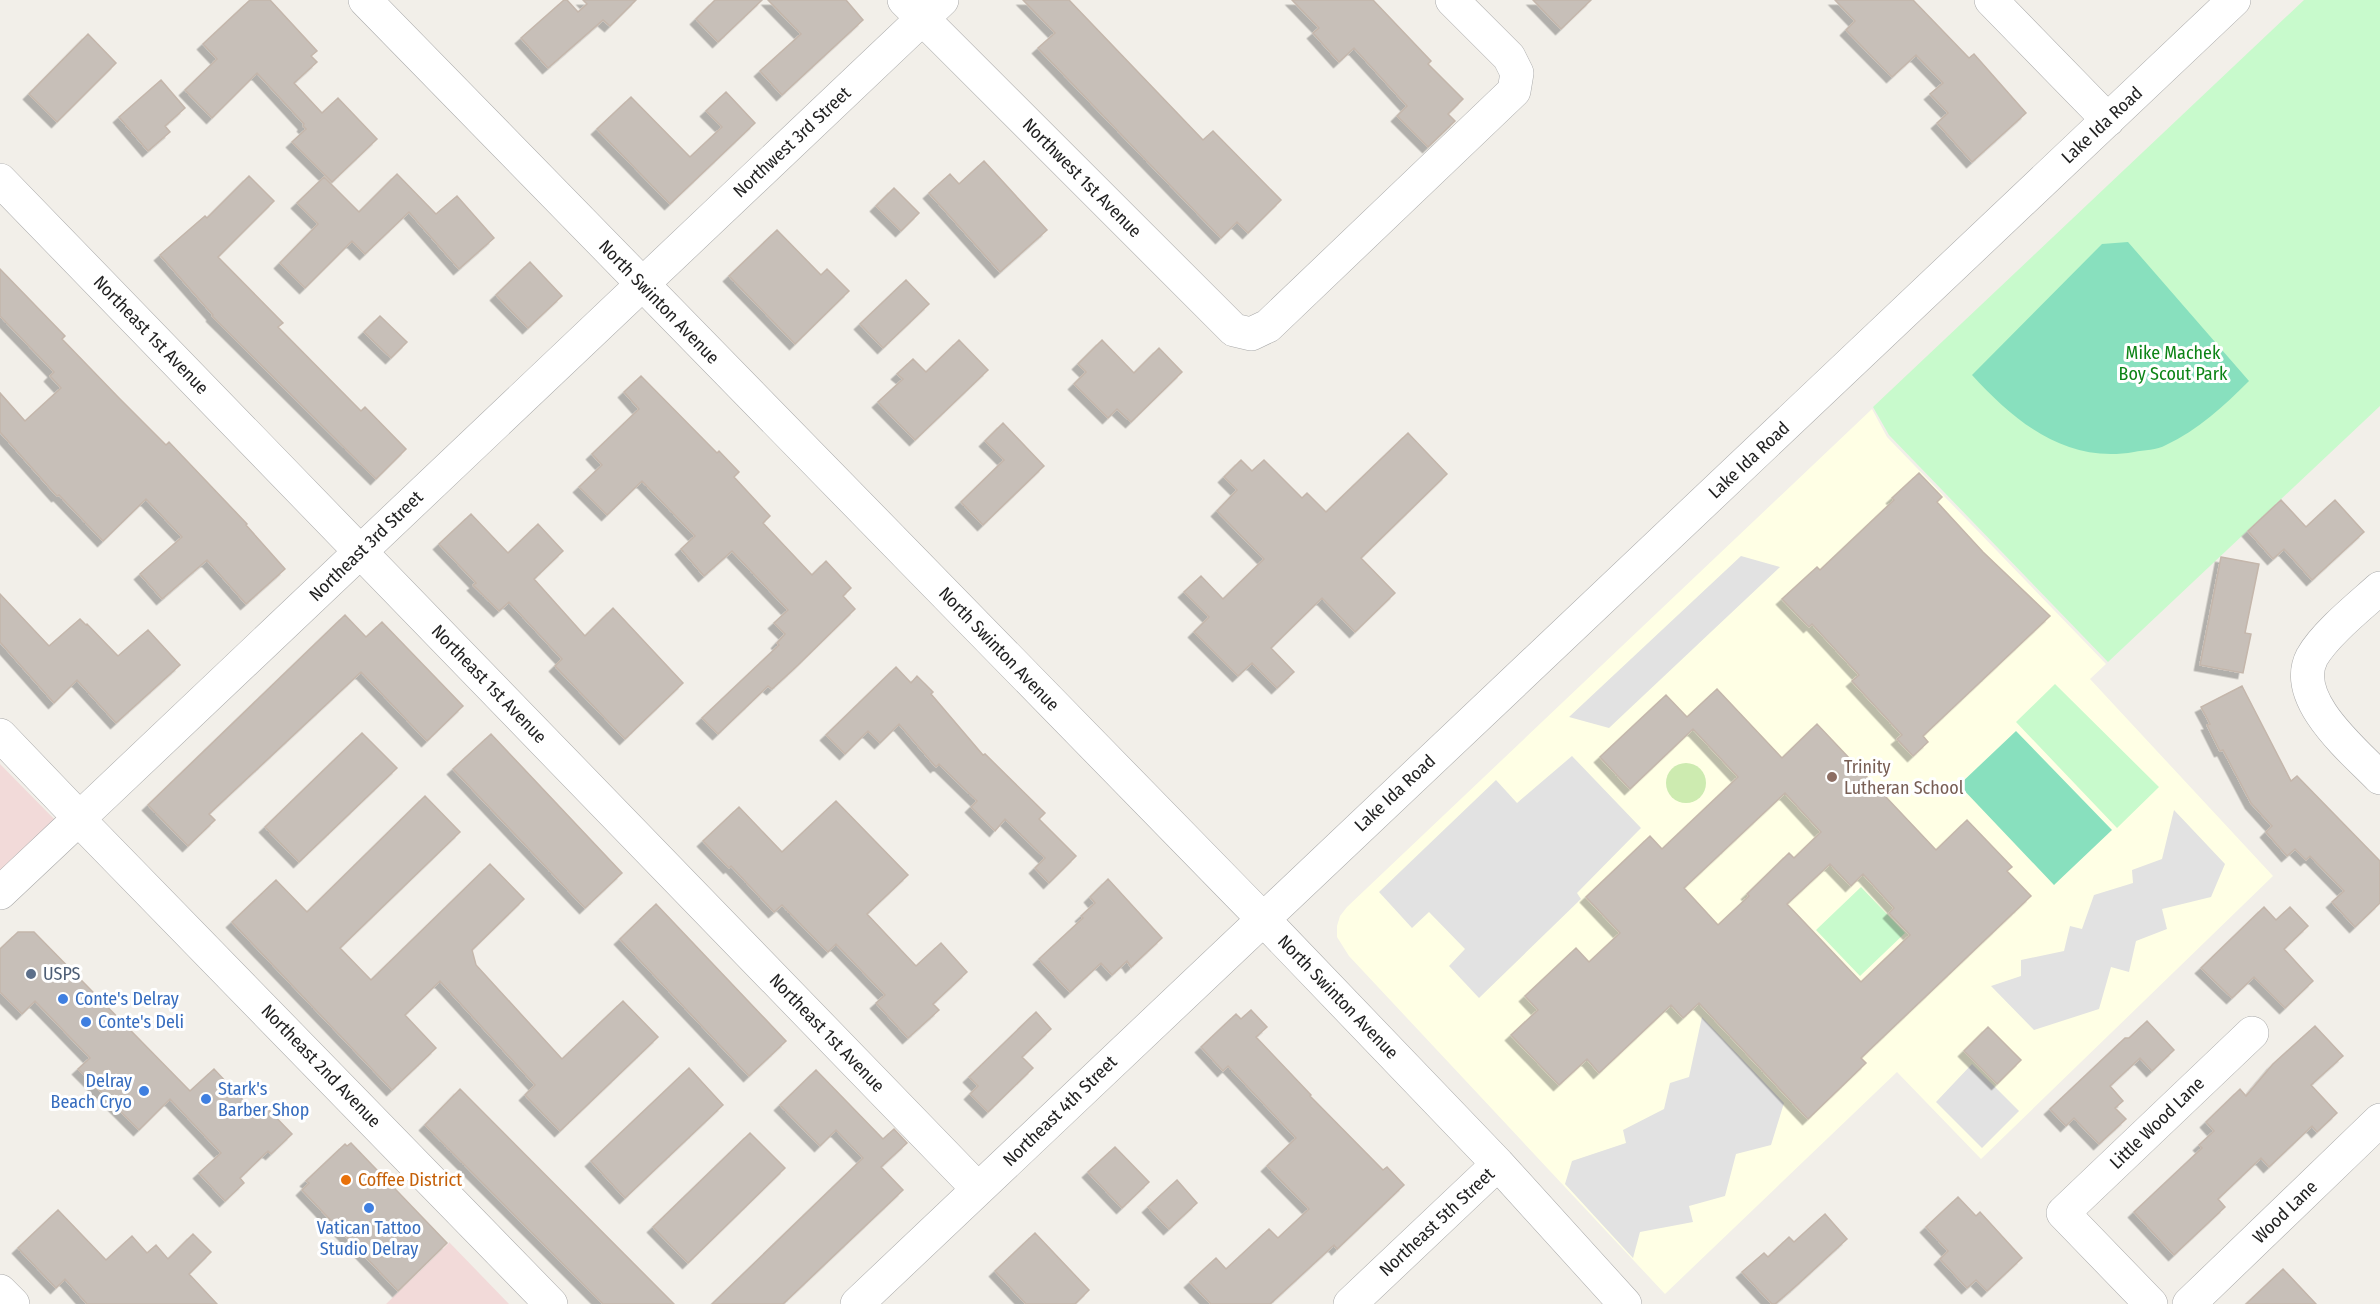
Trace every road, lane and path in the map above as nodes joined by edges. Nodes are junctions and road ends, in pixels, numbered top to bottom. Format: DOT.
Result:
graph roads {
  1 [pos="365,0"];
  2 [pos="1452,0"];
  3 [pos="1991,0"];
  4 [pos="2234,0"];
  5 [pos="923,6"];
  6 [pos="2108,120"];
  7 [pos="0,180"];
  8 [pos="641,284"];
  9 [pos="360,551"];
  10 [pos="2380,588"];
  11 [pos="0,735"];
  12 [pos="2380,778"];
  13 [pos="79,818"];
  14 [pos="0,893"];
  15 [pos="1263,918"];
  16 [pos="2252,1033"];
  17 [pos="2380,1120"];
  18 [pos="1498,1164"];
  19 [pos="978,1189"];
  20 [pos="0,1291"];
  21 [pos="13,1304"];
  22 [pos="551,1304"];
  23 [pos="857,1304"];
  24 [pos="1350,1304"];
  25 [pos="1625,1304"];
  26 [pos="2151,1304"];
  27 [pos="2189,1304"];
  1 -- 8 [label="street, North Swinton Avenue"];
  2 -- 5 [label="street, Northwest 1st Avenue"];
  3 -- 6 [label="street"];
  4 -- 6 [label="street, Lake Ida Road"];
  5 -- 8 [label="street, Northwest 3rd Street"];
  6 -- 15 [label="street, Lake Ida Road"];
  7 -- 9 [label="street, Northeast 1st Avenue"];
  8 -- 9 [label="street, Northeast 3rd Street"];
  8 -- 15 [label="street, North Swinton Avenue"];
  9 -- 13 [label="street, Northeast 3rd Street"];
  9 -- 19 [label="street, Northeast 1st Avenue"];
  10 -- 12 [label="street"];
  11 -- 13 [label="street, Northeast 2nd Avenue"];
  13 -- 14 [label="street, Northeast 3rd Street"];
  13 -- 22 [label="street, Northeast 2nd Avenue"];
  15 -- 18 [label="street, North Swinton Avenue"];
  15 -- 19 [label="street, Northeast 4th Street"];
  16 -- 26 [label="street, Little Wood Lane"];
  17 -- 27 [label="street, Wood Lane"];
  18 -- 24 [label="street, Northeast 5th Street"];
  18 -- 25 [label="street, North Swinton Avenue"];
  19 -- 23 [label="street, Northeast 4th Street"];
  20 -- 21 [label="street"];
}
